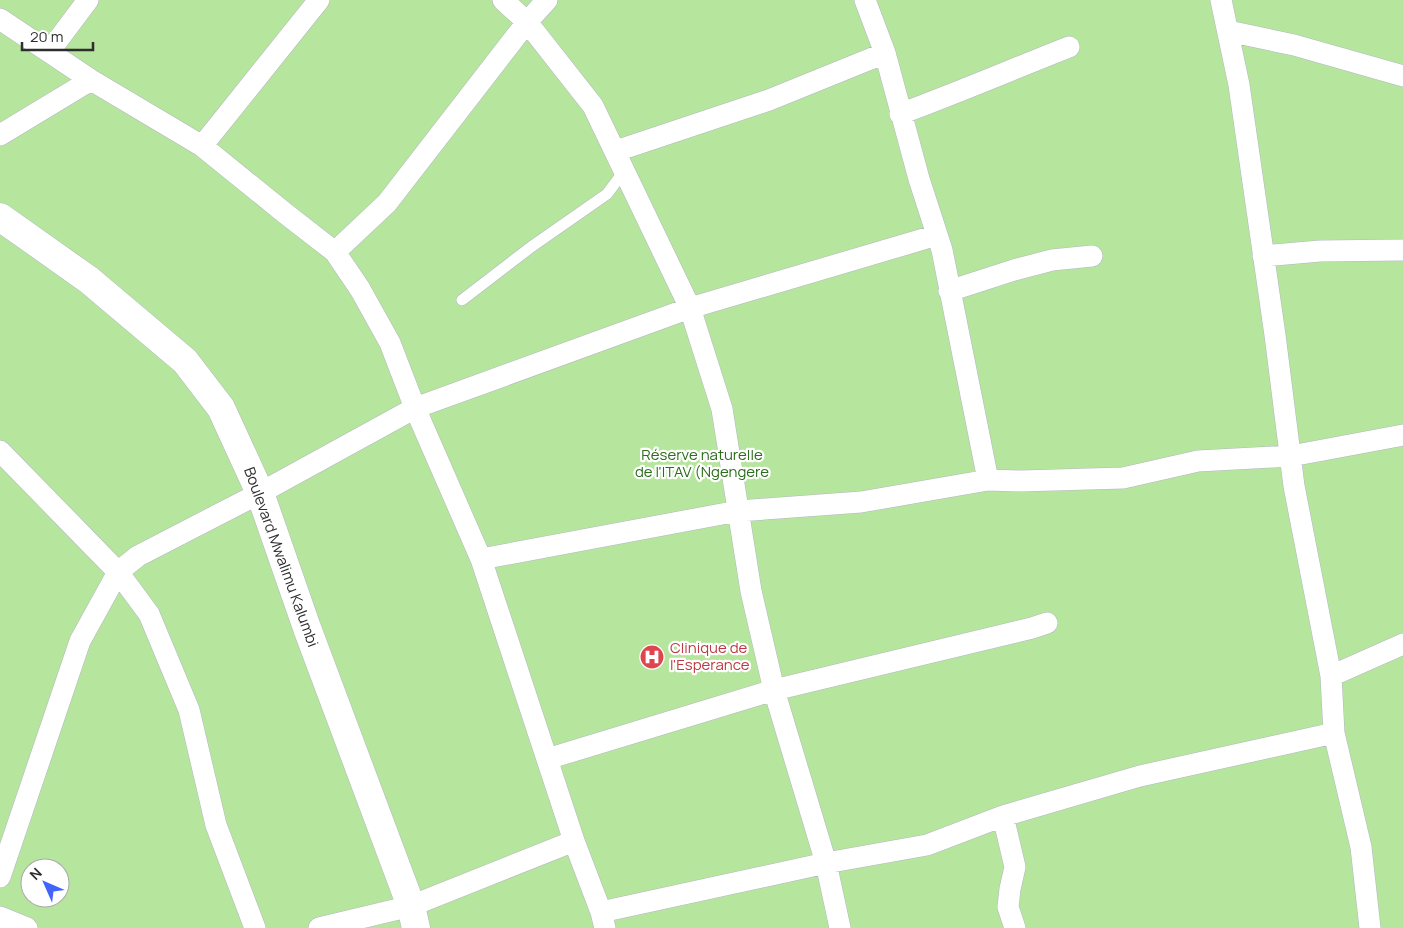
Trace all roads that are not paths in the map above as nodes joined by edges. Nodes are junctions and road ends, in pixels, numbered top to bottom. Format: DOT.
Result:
graph roads {
  1 [pos="88,0"];
  2 [pos="319,0"];
  3 [pos="503,0"];
  4 [pos="547,0"];
  5 [pos="865,0"];
  6 [pos="1222,0"];
  7 [pos="0,19"];
  8 [pos="527,22"];
  9 [pos="1228,31"];
  10 [pos="1069,47"];
  11 [pos="49,52"];
  12 [pos="885,53"];
  13 [pos="1403,76"];
  14 [pos="91,80"];
  15 [pos="900,114"];
  16 [pos="0,135"];
  17 [pos="202,146"];
  18 [pos="621,161"];
  19 [pos="0,217"];
  20 [pos="937,235"];
  21 [pos="1403,250"];
  22 [pos="336,252"];
  23 [pos="1092,256"];
  24 [pos="1264,256"];
  25 [pos="949,291"];
  26 [pos="462,300"];
  27 [pos="690,308"];
  28 [pos="415,408"];
  29 [pos="1403,435"];
  30 [pos="0,451"];
  31 [pos="1291,456"];
  32 [pos="988,480"];
  33 [pos="260,493"];
  34 [pos="738,511"];
  35 [pos="481,559"];
  36 [pos="118,572"];
  37 [pos="1047,623"];
  38 [pos="1403,644"];
  39 [pos="1331,676"];
  40 [pos="774,690"];
  41 [pos="1334,733"];
  42 [pos="547,759"];
  43 [pos="1003,816"];
  44 [pos="574,841"];
  45 [pos="826,863"];
  46 [pos="0,877"];
  47 [pos="0,917"];
  48 [pos="413,917"];
  49 [pos="603,920"];
  50 [pos="27,928"];
  51 [pos="255,928"];
  52 [pos="319,928"];
  53 [pos="840,928"];
  54 [pos="1014,928"];
  55 [pos="1370,928"];
  1 -- 11 [label="street"];
  2 -- 17 [label="street"];
  3 -- 8 [label="street"];
  4 -- 8 [label="street"];
  5 -- 12 [label="street"];
  6 -- 9 [label="street"];
  7 -- 11 [label="street"];
  8 -- 18 [label="street"];
  8 -- 22 [label="street"];
  9 -- 13 [label="street"];
  9 -- 24 [label="street"];
  10 -- 15 [label="street"];
  11 -- 14 [label="street"];
  12 -- 15 [label="street"];
  12 -- 18 [label="street"];
  14 -- 16 [label="street"];
  14 -- 17 [label="street"];
  15 -- 20 [label="street"];
  17 -- 22 [label="street"];
  18 -- 26 [label="lane"];
  18 -- 27 [label="street"];
  19 -- 33 [label="street, Boulevard Mwalimu Kalumbi"];
  20 -- 25 [label="street"];
  20 -- 27 [label="street"];
  21 -- 24 [label="street"];
  22 -- 28 [label="street"];
  23 -- 25 [label="street"];
  24 -- 31 [label="street"];
  25 -- 32 [label="street"];
  27 -- 28 [label="street"];
  27 -- 34 [label="street"];
  28 -- 33 [label="street"];
  28 -- 35 [label="street"];
  29 -- 31 [label="street"];
  30 -- 36 [label="street"];
  31 -- 32 [label="street"];
  31 -- 39 [label="street"];
  32 -- 34 [label="street"];
  33 -- 36 [label="street"];
  33 -- 48 [label="street, Boulevard Mwalimu Kalumbi"];
  34 -- 35 [label="street"];
  34 -- 40 [label="street"];
  35 -- 42 [label="street"];
  36 -- 46 [label="street"];
  36 -- 51 [label="street"];
  37 -- 40 [label="street"];
  38 -- 39 [label="street"];
  39 -- 41 [label="street"];
  40 -- 42 [label="street"];
  40 -- 45 [label="street"];
  41 -- 43 [label="street"];
  41 -- 55 [label="street"];
  42 -- 44 [label="street"];
  43 -- 45 [label="street"];
  43 -- 54 [label="street"];
  44 -- 48 [label="street"];
  44 -- 49 [label="street"];
  45 -- 49 [label="street"];
  45 -- 53 [label="street"];
  47 -- 50 [label="street"];
  48 -- 52 [label="street"];
}
